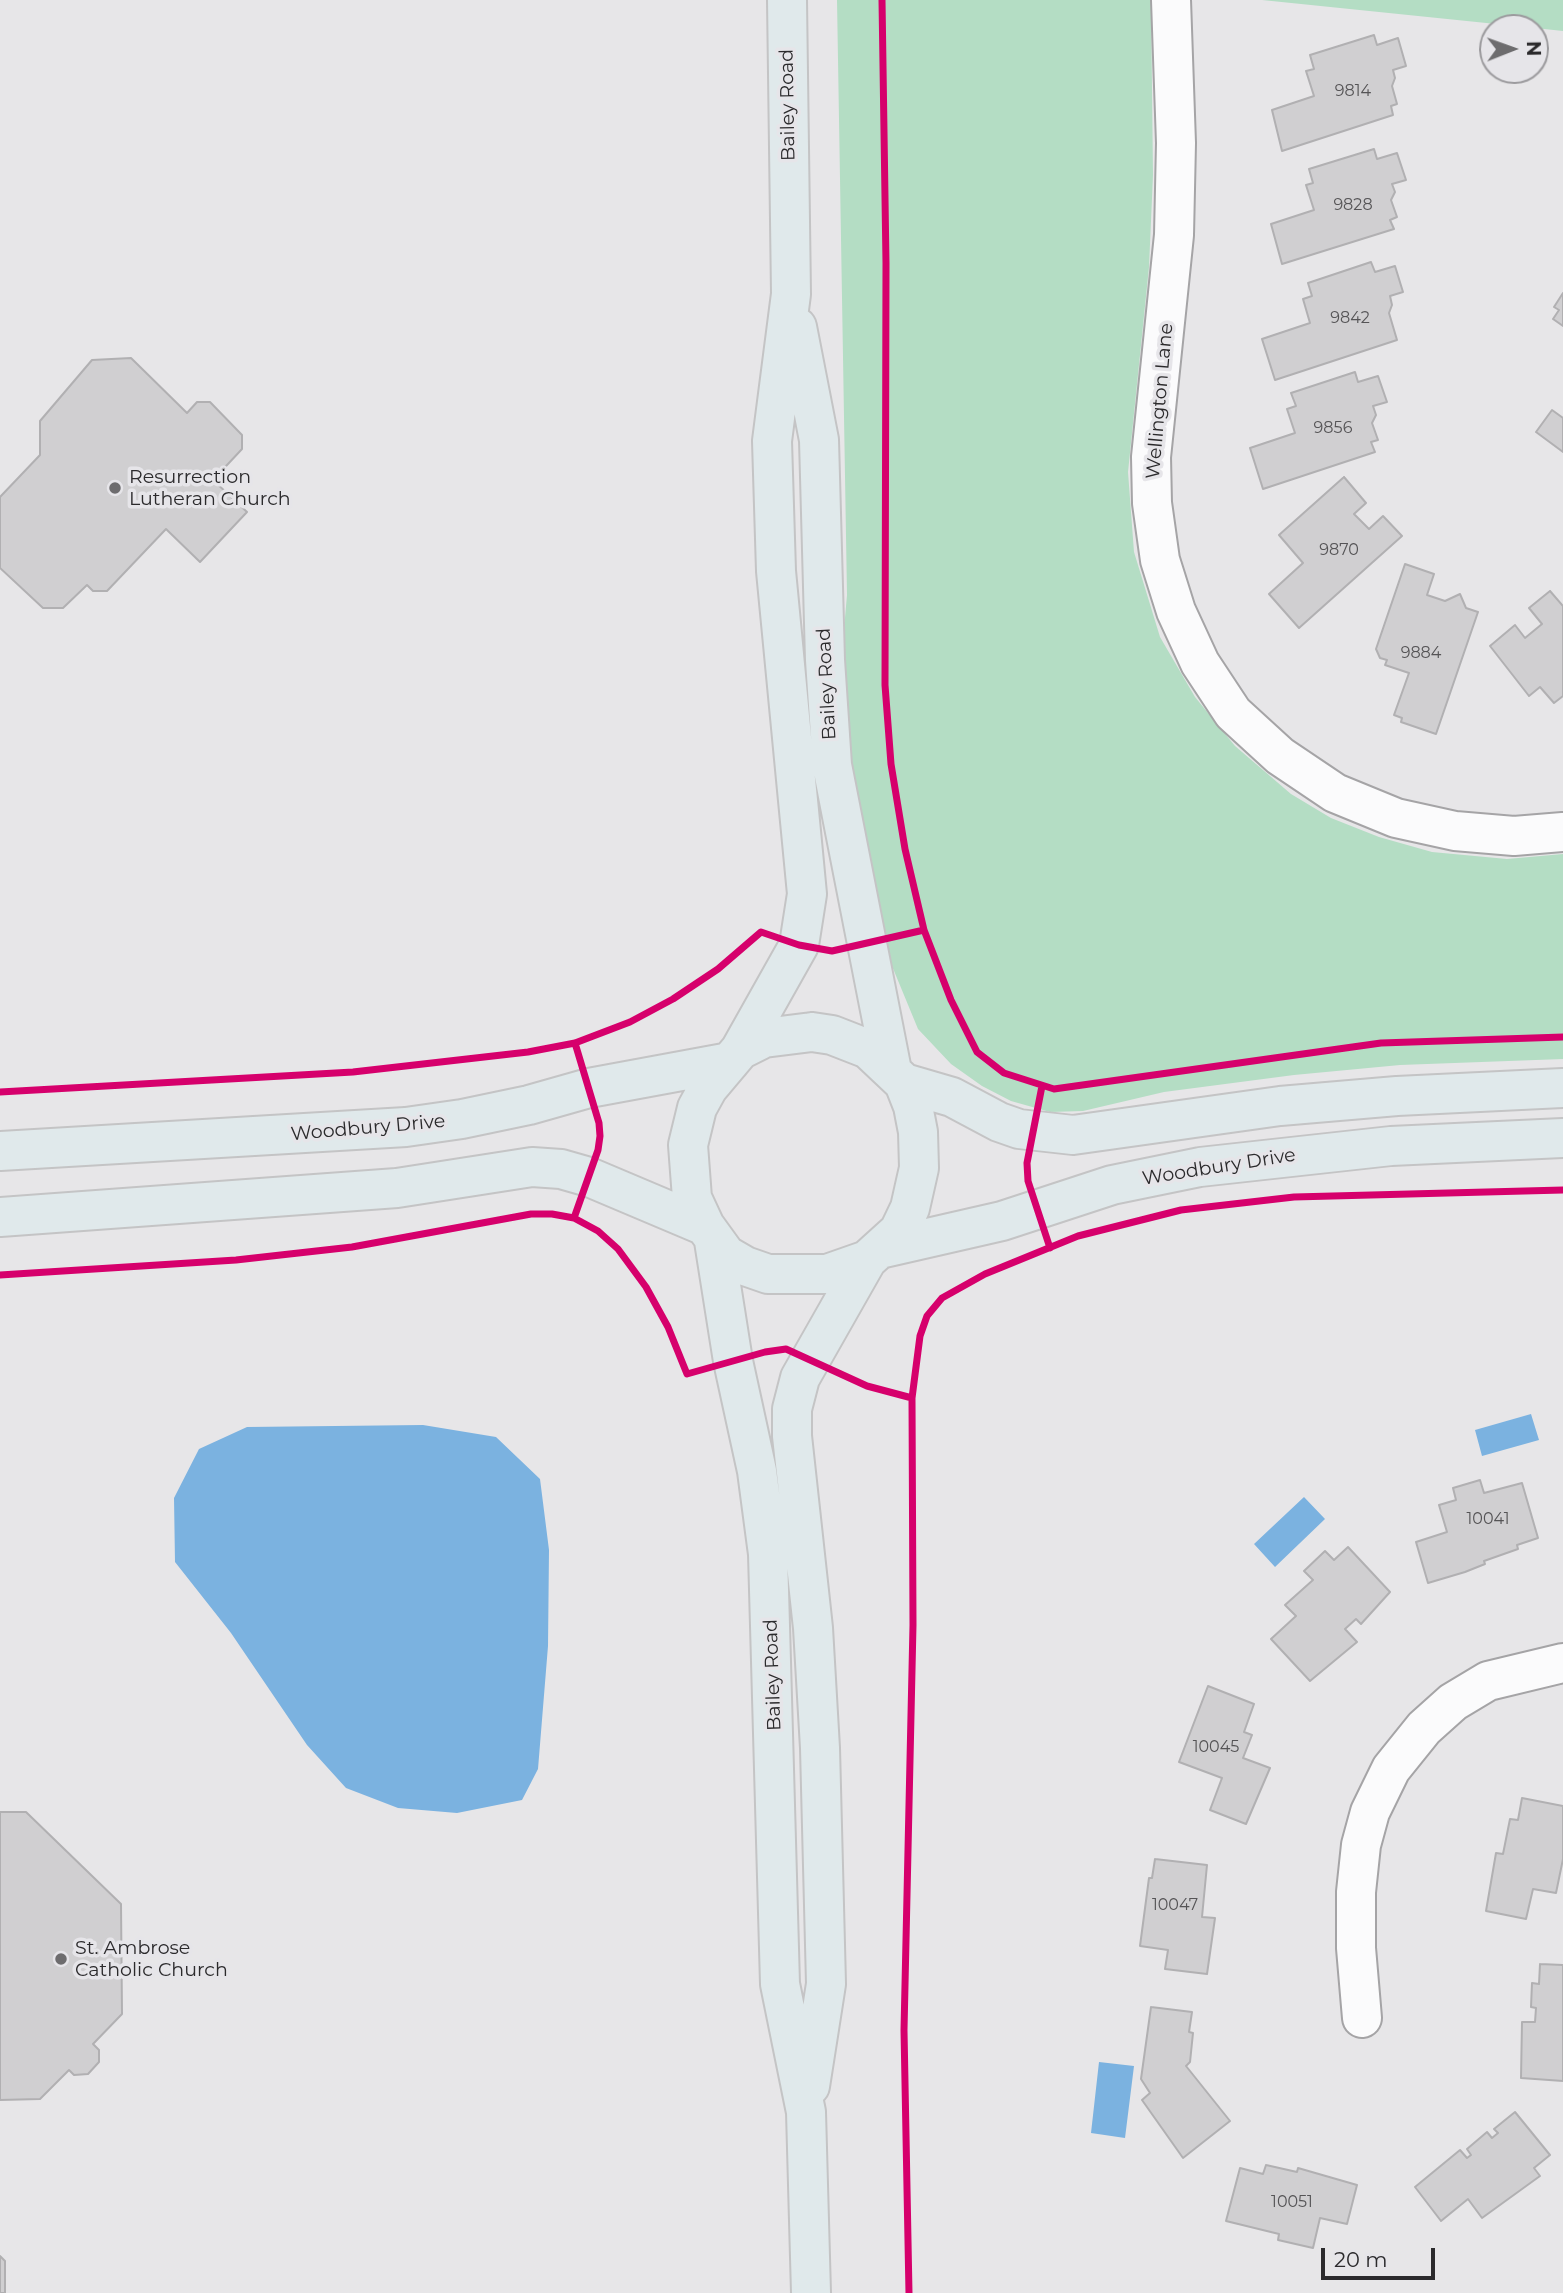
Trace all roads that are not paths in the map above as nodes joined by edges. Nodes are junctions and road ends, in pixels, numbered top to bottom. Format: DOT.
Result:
graph roads {
  1 [pos="787,0"];
  2 [pos="1171,0"];
  3 [pos="791,294"];
  4 [pos="1563,832"];
  5 [pos="735,1056"];
  6 [pos="898,1077"];
  7 [pos="1563,1088"];
  8 [pos="1563,1138"];
  9 [pos="0,1151"];
  10 [pos="0,1217"];
  11 [pos="710,1234"];
  12 [pos="876,1254"];
  13 [pos="1563,1663"];
  14 [pos="1363,2018"];
  15 [pos="806,2112"];
  16 [pos="811,2293"];
  1 -- 3 [label="main road, Bailey Road"];
  2 -- 4 [label="street, Wellington Lane"];
  3 -- 5 [label="main road, Bailey Road"];
  3 -- 6 [label="main road, Bailey Road"];
  5 -- 6 [label="main road"];
  5 -- 9 [label="main road, Woodbury Drive"];
  5 -- 11 [label="main road"];
  6 -- 7 [label="main road"];
  6 -- 12 [label="main road"];
  8 -- 12 [label="main road, Woodbury Drive"];
  10 -- 11 [label="main road"];
  11 -- 12 [label="main road"];
  11 -- 15 [label="main road, Bailey Road"];
  12 -- 15 [label="main road, Bailey Road"];
  13 -- 14 [label="street"];
  15 -- 16 [label="main road, Bailey Road"];
}
